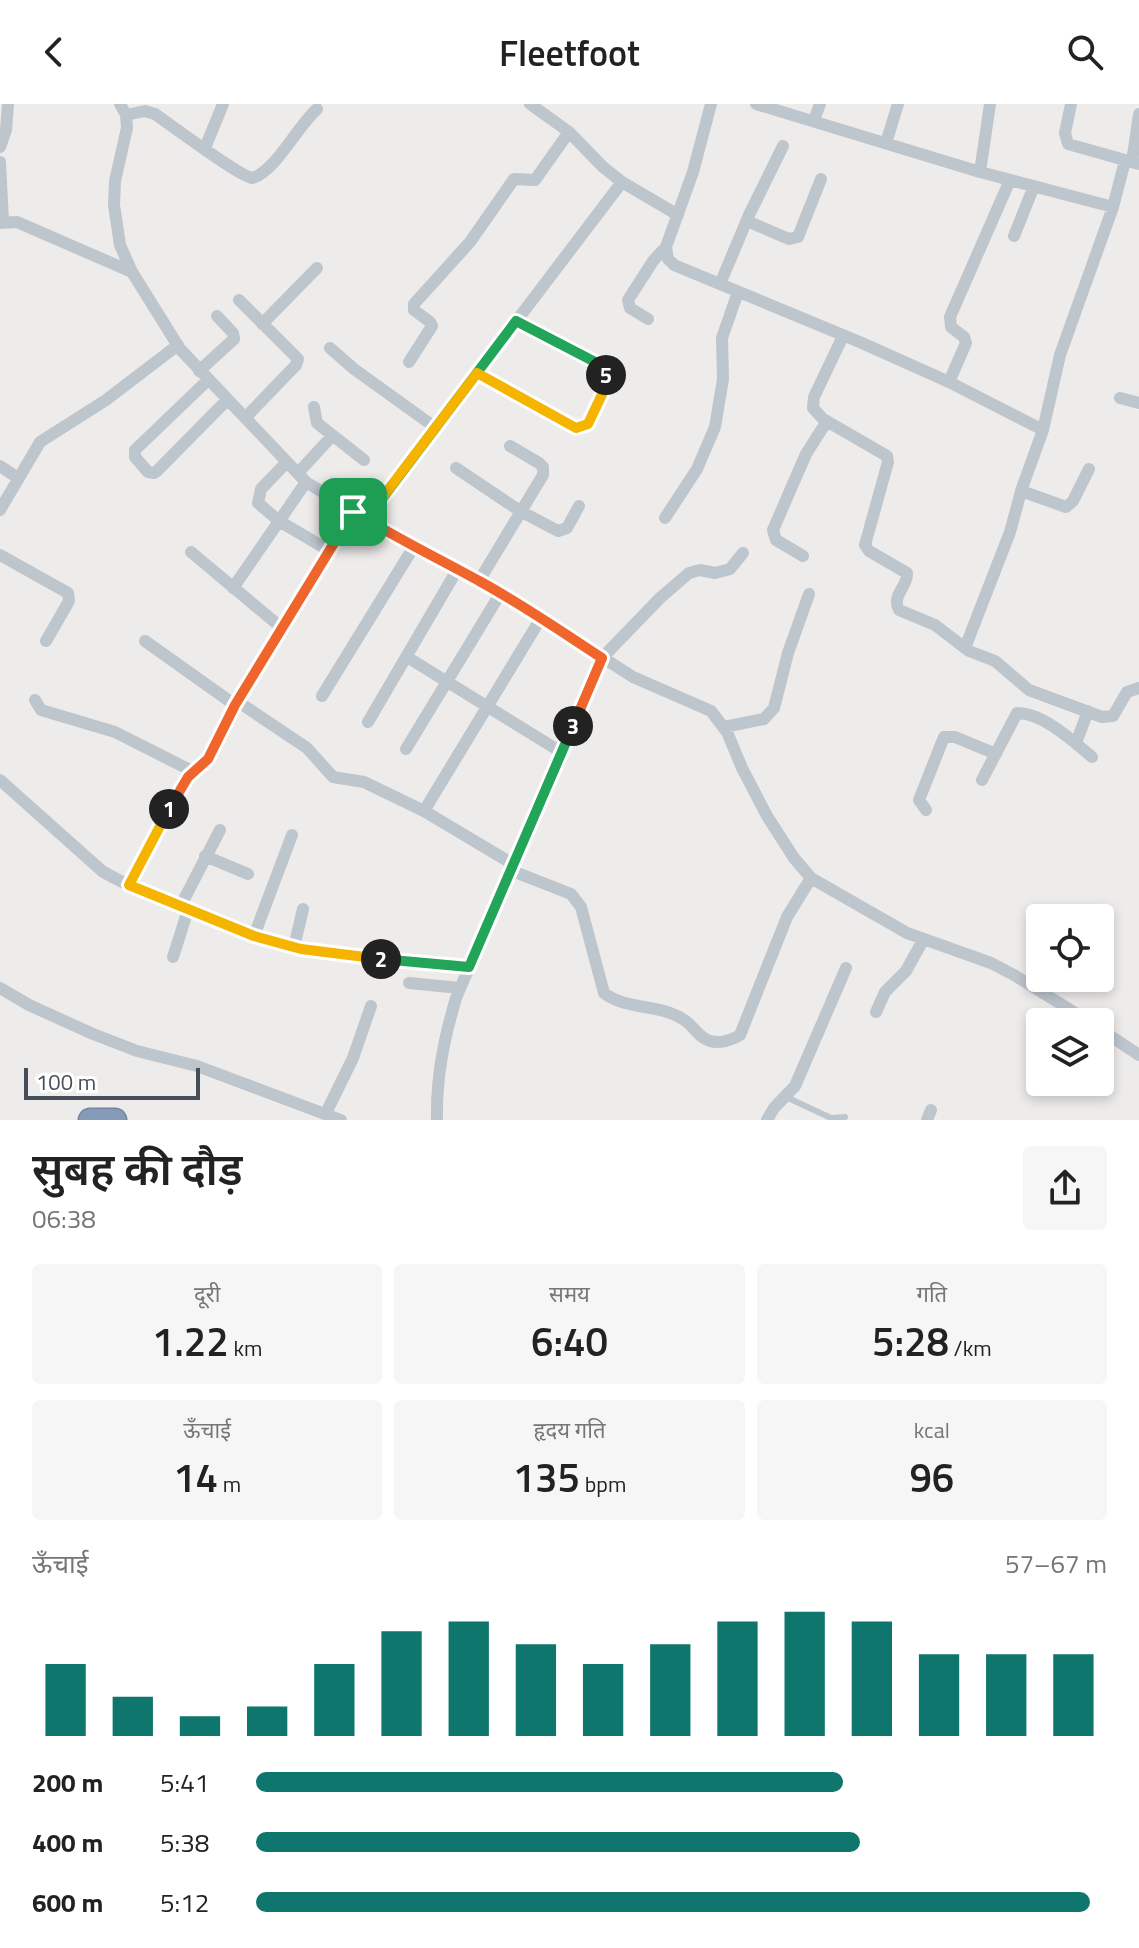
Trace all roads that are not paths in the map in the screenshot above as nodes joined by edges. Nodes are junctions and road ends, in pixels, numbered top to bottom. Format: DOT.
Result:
graph roads {
  1 [pos="8,104"];
  2 [pos="223,104"];
  3 [pos="530,104"];
  4 [pos="711,104"];
  5 [pos="756,104"];
  6 [pos="820,104"];
  7 [pos="898,104"];
  8 [pos="990,104"];
  9 [pos="1071,104"];
  10 [pos="317,109"];
  11 [pos="123,110"];
  12 [pos="1139,114"];
  13 [pos="814,120"];
  14 [pos="569,132"];
  15 [pos="886,143"];
  16 [pos="783,146"];
  17 [pos="0,147"];
  18 [pos="205,148"];
  19 [pos="0,162"];
  20 [pos="1132,162"];
  21 [pos="980,172"];
  22 [pos="821,179"];
  23 [pos="1010,180"];
  24 [pos="622,182"];
  25 [pos="1034,186"];
  26 [pos="1113,207"];
  27 [pos="678,215"];
  28 [pos="747,221"];
  29 [pos="1,222"];
  30 [pos="1014,236"];
  31 [pos="666,247"];
  32 [pos="317,268"];
  33 [pos="132,272"];
  34 [pos="720,284"];
  35 [pos="738,292"];
  36 [pos="239,300"];
  37 [pos="217,316"];
  38 [pos="648,319"];
  39 [pos="516,321"];
  40 [pos="262,324"];
  41 [pos="843,336"];
  42 [pos="178,345"];
  43 [pos="330,348"];
  44 [pos="409,362"];
  45 [pos="477,373"];
  46 [pos="204,376"];
  47 [pos="949,382"];
  48 [pos="1120,398"];
  49 [pos="227,400"];
  50 [pos="1139,403"];
  51 [pos="314,407"];
  52 [pos="245,418"];
  53 [pos="827,421"];
  54 [pos="436,428"];
  55 [pos="1043,430"];
  56 [pos="332,436"];
  57 [pos="510,446"];
  58 [pos="364,460"];
  59 [pos="287,462"];
  60 [pos="0,466"];
  61 [pos="456,468"];
  62 [pos="1089,469"];
  63 [pos="18,478"];
  64 [pos="302,478"];
  65 [pos="1021,491"];
  66 [pos="579,506"];
  67 [pos="0,510"];
  68 [pos="520,511"];
  69 [pos="353,512"];
  70 [pos="665,518"];
  71 [pos="366,519"];
  72 [pos="279,521"];
  73 [pos="413,548"];
  74 [pos="330,551"];
  75 [pos="191,552"];
  76 [pos="743,553"];
  77 [pos="0,555"];
  78 [pos="803,556"];
  79 [pos="457,570"];
  80 [pos="479,581"];
  81 [pos="233,588"];
  82 [pos="500,594"];
  83 [pos="809,594"];
  84 [pos="541,618"];
  85 [pos="283,629"];
  86 [pos="46,641"];
  87 [pos="145,641"];
  88 [pos="965,648"];
  89 [pos="407,657"];
  90 [pos="602,658"];
  91 [pos="448,682"];
  92 [pos="1139,688"];
  93 [pos="322,696"];
  94 [pos="35,700"];
  95 [pos="236,703"];
  96 [pos="489,707"];
  97 [pos="1088,711"];
  98 [pos="368,722"];
  99 [pos="724,727"];
  100 [pos="1076,743"];
  101 [pos="406,749"];
  102 [pos="561,752"];
  103 [pos="996,754"];
  104 [pos="1092,757"];
  105 [pos="194,772"];
  106 [pos="0,780"];
  107 [pos="982,780"];
  108 [pos="926,810"];
  109 [pos="424,811"];
  110 [pos="220,830"];
  111 [pos="292,835"];
  112 [pos="205,856"];
  113 [pos="512,867"];
  114 [pos="248,874"];
  115 [pos="811,878"];
  116 [pos="129,885"];
  117 [pos="184,909"];
  118 [pos="303,909"];
  119 [pos="254,936"];
  120 [pos="923,940"];
  121 [pos="294,947"];
  122 [pos="173,957"];
  123 [pos="469,967"];
  124 [pos="846,968"];
  125 [pos="409,983"];
  126 [pos="0,988"];
  127 [pos="460,988"];
  128 [pos="371,1006"];
  129 [pos="1067,1008"];
  130 [pos="876,1012"];
  131 [pos="1114,1038"];
  132 [pos="1139,1055"];
  133 [pos="786,1097"];
  134 [pos="326,1113"];
  135 [pos="845,1117"];
  136 [pos="90,1120"];
  137 [pos="115,1120"];
  138 [pos="341,1120"];
  139 [pos="437,1120"];
  140 [pos="767,1120"];
  1 -- 17 [label="street"];
  2 -- 18 [label="street"];
  3 -- 14 [label="street"];
  4 -- 27 [label="street"];
  5 -- 13 [label="street"];
  6 -- 13 [label="street"];
  7 -- 15 [label="street"];
  8 -- 21 [label="street"];
  9 -- 20 [label="street"];
  10 -- 18 [label="street"];
  11 -- 18 [label="street"];
  11 -- 33 [label="street"];
  12 -- 20 [label="street"];
  13 -- 15 [label="street"];
  14 -- 24 [label="street"];
  14 -- 44 [label="street"];
  15 -- 21 [label="street"];
  16 -- 28 [label="street"];
  19 -- 29 [label="street"];
  20 -- 26 [label="street"];
  21 -- 23 [label="street"];
  22 -- 28 [label="street"];
  23 -- 25 [label="street"];
  23 -- 47 [label="street"];
  24 -- 27 [label="street"];
  24 -- 39 [label="street"];
  25 -- 26 [label="street"];
  25 -- 30 [label="street"];
  26 -- 55 [label="street"];
  27 -- 31 [label="street"];
  28 -- 34 [label="street"];
  29 -- 33 [label="street"];
  31 -- 34 [label="street"];
  31 -- 38 [label="street"];
  32 -- 40 [label="street"];
  33 -- 42 [label="street"];
  34 -- 35 [label="street"];
  35 -- 41 [label="street"];
  35 -- 70 [label="street"];
  36 -- 40 [label="street"];
  37 -- 46 [label="street"];
  39 -- 45 [label="street"];
  39 -- 45 [label="street"];
  40 -- 52 [label="street"];
  41 -- 47 [label="street"];
  41 -- 53 [label="street"];
  42 -- 46 [label="street"];
  42 -- 63 [label="street"];
  43 -- 54 [label="street"];
  45 -- 54 [label="street"];
  46 -- 49 [label="street"];
  46 -- 49 [label="street"];
  47 -- 55 [label="street"];
  48 -- 50 [label="street"];
  49 -- 52 [label="street"];
  51 -- 56 [label="street"];
  52 -- 59 [label="street"];
  53 -- 78 [label="street"];
  53 -- 88 [label="street"];
  54 -- 71 [label="street"];
  55 -- 65 [label="street"];
  56 -- 58 [label="street"];
  56 -- 64 [label="street"];
  57 -- 68 [label="street"];
  59 -- 64 [label="street"];
  59 -- 72 [label="street"];
  60 -- 63 [label="street"];
  61 -- 68 [label="street"];
  62 -- 65 [label="street"];
  63 -- 67 [label="street"];
  64 -- 69 [label="street"];
  64 -- 72 [label="street"];
  65 -- 88 [label="street"];
  66 -- 68 [label="street"];
  68 -- 80 [label="street"];
  69 -- 71 [label="street"];
  69 -- 74 [label="street"];
  71 -- 73 [label="street"];
  72 -- 74 [label="street"];
  72 -- 81 [label="street"];
  73 -- 79 [label="street"];
  73 -- 93 [label="street"];
  74 -- 85 [label="street"];
  75 -- 81 [label="street"];
  76 -- 90 [label="street"];
  77 -- 86 [label="street"];
  79 -- 80 [label="street"];
  79 -- 89 [label="street"];
  80 -- 82 [label="street"];
  81 -- 85 [label="street"];
  82 -- 84 [label="street"];
  82 -- 91 [label="street"];
  83 -- 99 [label="street"];
  84 -- 90 [label="street"];
  84 -- 96 [label="street"];
  85 -- 95 [label="street"];
  87 -- 95 [label="street"];
  88 -- 97 [label="street"];
  89 -- 91 [label="street"];
  89 -- 98 [label="street"];
  90 -- 99 [label="street"];
  90 -- 102 [label="street"];
  91 -- 96 [label="street"];
  91 -- 101 [label="street"];
  92 -- 97 [label="street"];
  94 -- 105 [label="street"];
  95 -- 105 [label="street"];
  95 -- 109 [label="street"];
  96 -- 102 [label="street"];
  96 -- 109 [label="street"];
  97 -- 100 [label="street"];
  99 -- 115 [label="street"];
  100 -- 103 [label="street"];
  100 -- 104 [label="street"];
  102 -- 113 [label="street"];
  103 -- 107 [label="street"];
  103 -- 108 [label="street"];
  105 -- 116 [label="street"];
  106 -- 116 [label="street"];
  109 -- 113 [label="street"];
  110 -- 112 [label="street"];
  111 -- 119 [label="street"];
  112 -- 114 [label="street"];
  112 -- 117 [label="street"];
  113 -- 115 [label="street"];
  113 -- 123 [label="street"];
  115 -- 120 [label="street"];
  116 -- 117 [label="street"];
  117 -- 119 [label="street"];
  117 -- 122 [label="street"];
  118 -- 121 [label="street"];
  119 -- 121 [label="street"];
  120 -- 129 [label="street"];
  120 -- 130 [label="street"];
  121 -- 123 [label="street"];
  123 -- 127 [label="street"];
  124 -- 133 [label="street"];
  125 -- 127 [label="street"];
  126 -- 134 [label="street"];
  127 -- 139 [label="street"];
  128 -- 134 [label="street"];
  131 -- 132 [label="street"];
  133 -- 135 [label="lane"];
  133 -- 140 [label="street"];
  134 -- 138 [label="street"];
  136 -- 137 [label="highway"];
}
